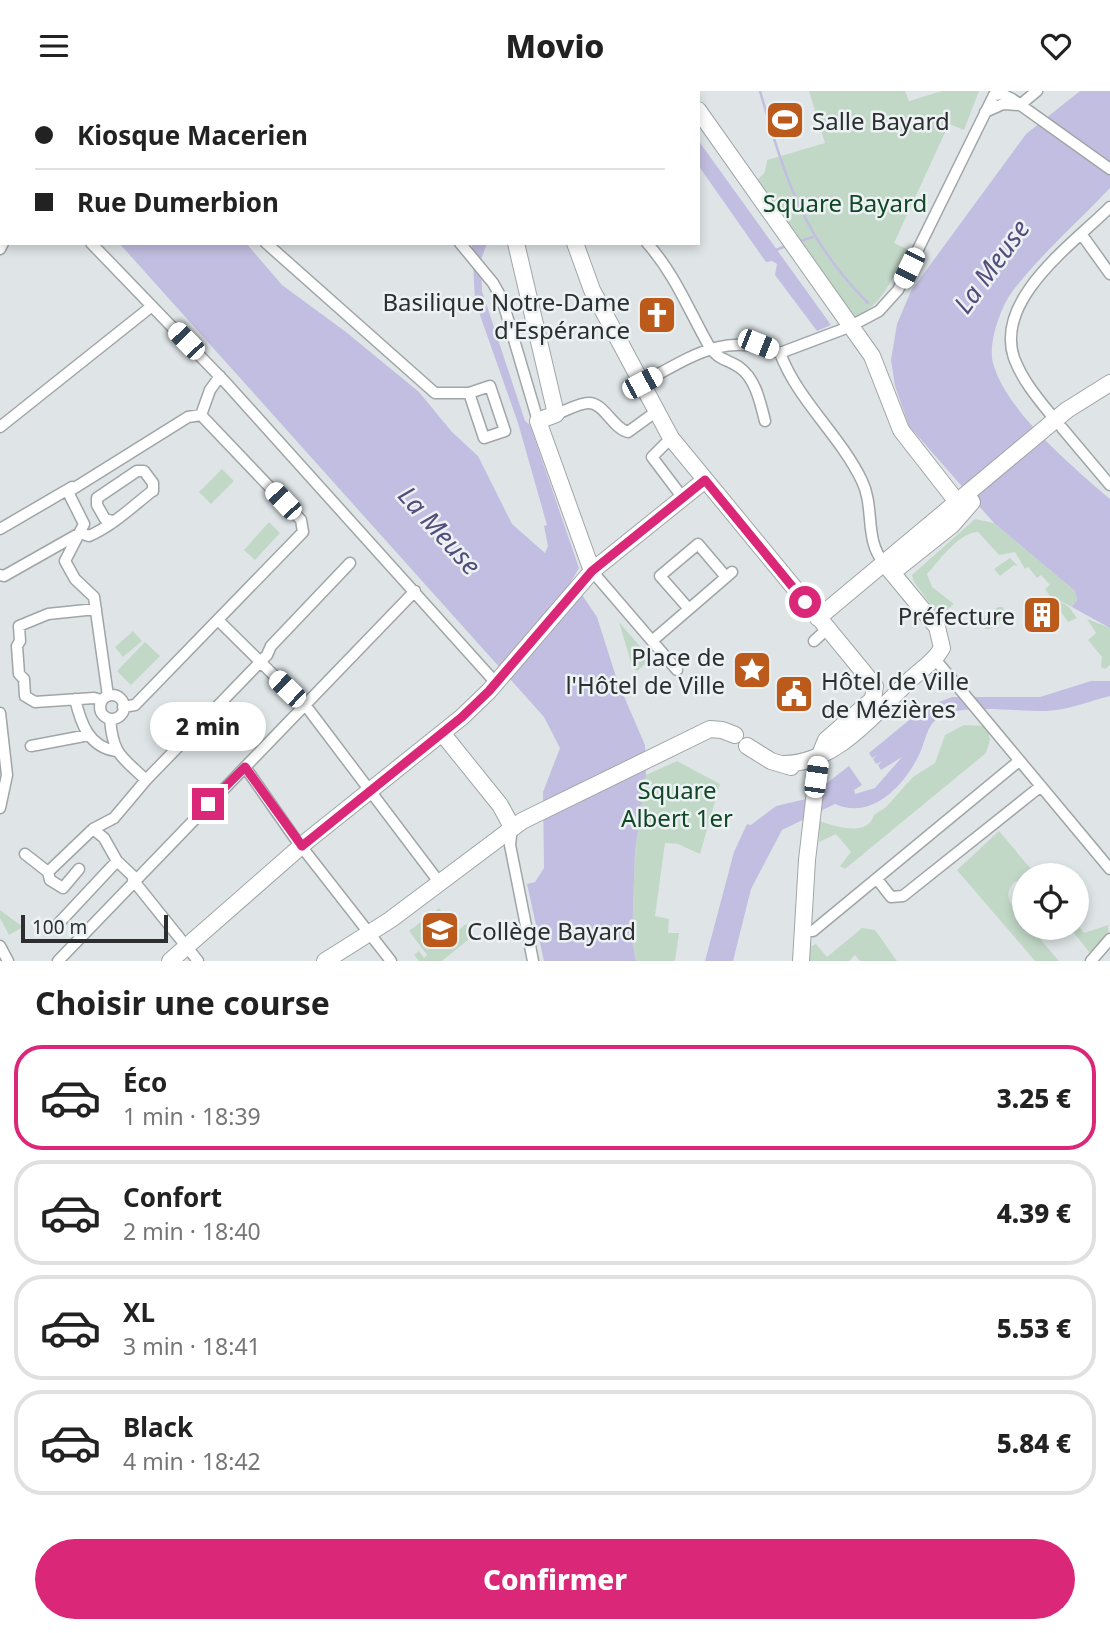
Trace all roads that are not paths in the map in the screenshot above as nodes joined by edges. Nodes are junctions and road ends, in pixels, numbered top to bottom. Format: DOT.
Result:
graph roads {
  1 [pos="1037,91"];
  2 [pos="1020,106"];
  3 [pos="700,113"];
  4 [pos="1110,169"];
  5 [pos="1110,207"];
  6 [pos="1082,235"];
  7 [pos="93,245"];
  8 [pos="270,245"];
  9 [pos="462,245"];
  10 [pos="516,245"];
  11 [pos="576,245"];
  12 [pos="648,245"];
  13 [pos="1110,274"];
  14 [pos="152,306"];
  15 [pos="849,327"];
  16 [pos="710,347"];
  17 [pos="780,353"];
  18 [pos="220,376"];
  19 [pos="642,383"];
  20 [pos="1109,392"];
  21 [pos="469,393"];
  22 [pos="657,411"];
  23 [pos="556,414"];
  24 [pos="201,415"];
  25 [pos="538,421"];
  26 [pos="765,421"];
  27 [pos="0,427"];
  28 [pos="1055,427"];
  29 [pos="671,438"];
  30 [pos="705,480"];
  31 [pos="1110,485"];
  32 [pos="72,487"];
  33 [pos="683,498"];
  34 [pos="965,501"];
  35 [pos="113,521"];
  36 [pos="0,529"];
  37 [pos="80,533"];
  38 [pos="350,563"];
  39 [pos="888,567"];
  40 [pos="592,571"];
  41 [pos="0,575"];
  42 [pos="415,591"];
  43 [pos="96,609"];
  44 [pos="689,609"];
  45 [pos="219,621"];
  46 [pos="820,629"];
  47 [pos="652,641"];
  48 [pos="934,658"];
  49 [pos="260,662"];
  50 [pos="677,670"];
  51 [pos="496,683"];
  52 [pos="105,698"];
  53 [pos="75,699"];
  54 [pos="304,705"];
  55 [pos="123,707"];
  56 [pos="0,713"];
  57 [pos="110,719"];
  58 [pos="442,733"];
  59 [pos="89,735"];
  60 [pos="31,746"];
  61 [pos="116,751"];
  62 [pos="819,757"];
  63 [pos="1019,761"];
  64 [pos="784,764"];
  65 [pos="245,767"];
  66 [pos="146,780"];
  67 [pos="816,781"];
  68 [pos="1041,786"];
  69 [pos="368,792"];
  70 [pos="0,808"];
  71 [pos="512,827"];
  72 [pos="93,829"];
  73 [pos="302,846"];
  74 [pos="24,854"];
  75 [pos="117,861"];
  76 [pos="79,869"];
  77 [pos="1110,869"];
  78 [pos="48,872"];
  79 [pos="134,879"];
  80 [pos="877,879"];
  81 [pos="439,882"];
  82 [pos="59,923"];
  83 [pos="803,931"];
  84 [pos="370,933"];
  85 [pos="1110,939"];
  86 [pos="0,946"];
  87 [pos="187,947"];
  88 [pos="8,961"];
  89 [pos="58,961"];
  90 [pos="170,961"];
  91 [pos="198,961"];
  92 [pos="325,961"];
  93 [pos="391,961"];
  94 [pos="533,961"];
  95 [pos="801,961"];
  96 [pos="1091,961"];
  1 -- 2 [label="street"];
  2 -- 4 [label="street"];
  2 -- 15 [label="street"];
  3 -- 15 [label="main road"];
  5 -- 6 [label="street"];
  6 -- 13 [label="street"];
  6 -- 28 [label="street"];
  7 -- 14 [label="street"];
  8 -- 21 [label="street"];
  9 -- 25 [label="street"];
  10 -- 23 [label="main road"];
  11 -- 19 [label="main road"];
  12 -- 16 [label="street"];
  14 -- 18 [label="street"];
  14 -- 27 [label="street"];
  15 -- 17 [label="street"];
  15 -- 34 [label="main road"];
  16 -- 17 [label="street"];
  16 -- 19 [label="street"];
  16 -- 26 [label="street"];
  17 -- 39 [label="street"];
  18 -- 24 [label="street"];
  18 -- 42 [label="street"];
  19 -- 22 [label="main road"];
  20 -- 28 [label="main road"];
  21 -- 21 [label="street"];
  22 -- 23 [label="street"];
  22 -- 29 [label="main road"];
  23 -- 25 [label="main road"];
  24 -- 32 [label="street"];
  24 -- 45 [label="street"];
  25 -- 40 [label="main road"];
  28 -- 31 [label="street"];
  28 -- 34 [label="main road"];
  29 -- 30 [label="main road"];
  29 -- 33 [label="street"];
  30 -- 33 [label="main road"];
  30 -- 46 [label="main road"];
  32 -- 36 [label="street"];
  32 -- 37 [label="street"];
  33 -- 40 [label="main road"];
  34 -- 39 [label="main road"];
  35 -- 35 [label="street"];
  35 -- 37 [label="street"];
  37 -- 41 [label="street"];
  37 -- 43 [label="street"];
  38 -- 49 [label="street"];
  39 -- 46 [label="main road"];
  39 -- 48 [label="main road"];
  40 -- 47 [label="street"];
  40 -- 51 [label="main road"];
  42 -- 51 [label="street"];
  42 -- 54 [label="street"];
  43 -- 52 [label="street"];
  43 -- 53 [label="street"];
  44 -- 44 [label="street"];
  44 -- 47 [label="street"];
  45 -- 49 [label="street"];
  45 -- 55 [label="street"];
  46 -- 62 [label="main road"];
  47 -- 50 [label="street"];
  48 -- 62 [label="main road"];
  48 -- 63 [label="street"];
  49 -- 54 [label="street"];
  49 -- 66 [label="street"];
  51 -- 58 [label="main road"];
  52 -- 53 [label="street"];
  52 -- 55 [label="street"];
  52 -- 57 [label="street"];
  53 -- 59 [label="street"];
  54 -- 65 [label="street"];
  54 -- 69 [label="street"];
  55 -- 57 [label="street"];
  56 -- 70 [label="street"];
  57 -- 61 [label="street"];
  58 -- 69 [label="main road"];
  58 -- 71 [label="main road"];
  59 -- 60 [label="street"];
  59 -- 61 [label="street"];
  61 -- 66 [label="street"];
  62 -- 64 [label="main road"];
  62 -- 67 [label="main road"];
  63 -- 68 [label="street"];
  63 -- 80 [label="street"];
  64 -- 67 [label="main road"];
  64 -- 71 [label="main road"];
  65 -- 73 [label="street"];
  65 -- 79 [label="street"];
  66 -- 72 [label="street"];
  67 -- 83 [label="main road"];
  68 -- 77 [label="street"];
  68 -- 80 [label="street"];
  69 -- 73 [label="main road"];
  69 -- 81 [label="street"];
  71 -- 81 [label="main road"];
  71 -- 94 [label="street"];
  72 -- 75 [label="street"];
  72 -- 78 [label="street"];
  73 -- 84 [label="street"];
  73 -- 87 [label="main road"];
  74 -- 78 [label="street"];
  75 -- 79 [label="street"];
  75 -- 82 [label="street"];
  76 -- 78 [label="street"];
  79 -- 87 [label="street"];
  79 -- 89 [label="street"];
  80 -- 83 [label="street"];
  81 -- 84 [label="main road"];
  83 -- 95 [label="main road"];
  84 -- 92 [label="main road"];
  84 -- 93 [label="street"];
  85 -- 96 [label="street"];
  86 -- 88 [label="street"];
  87 -- 90 [label="main road"];
  87 -- 91 [label="street"];
}
